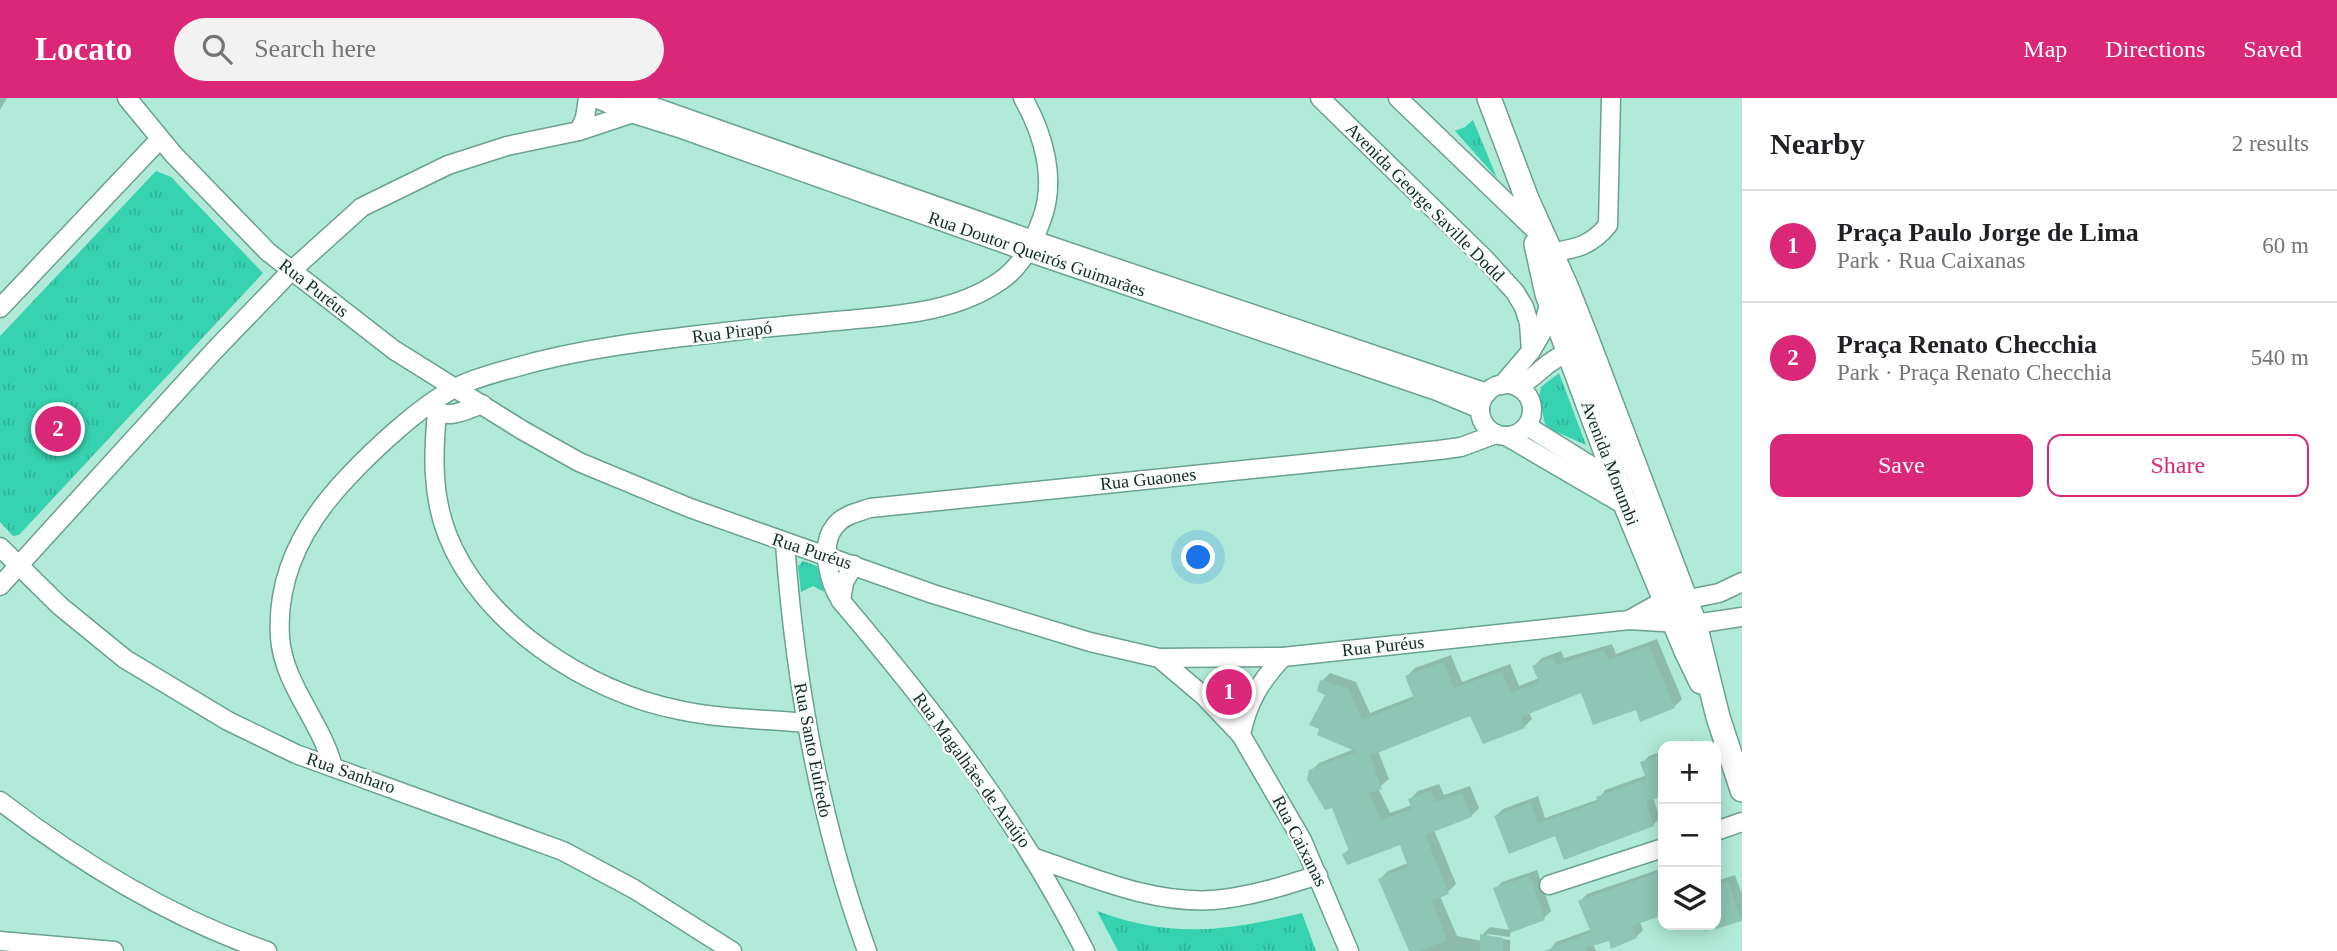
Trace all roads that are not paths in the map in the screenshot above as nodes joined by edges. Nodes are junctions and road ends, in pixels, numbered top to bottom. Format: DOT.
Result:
graph roads {
  1 [pos="127,98"];
  2 [pos="588,98"];
  3 [pos="595,98"];
  4 [pos="1023,98"];
  5 [pos="1320,98"];
  6 [pos="1398,98"];
  7 [pos="1489,98"];
  8 [pos="1611,98"];
  9 [pos="636,105"];
  10 [pos="677,113"];
  11 [pos="579,131"];
  12 [pos="160,139"];
  13 [pos="1527,199"];
  14 [pos="1533,228"];
  15 [pos="1030,246"];
  16 [pos="1545,254"];
  17 [pos="291,271"];
  18 [pos="1550,301"];
  19 [pos="0,308"];
  20 [pos="1578,344"];
  21 [pos="1531,351"];
  22 [pos="456,387"];
  23 [pos="1497,394"];
  24 [pos="482,404"];
  25 [pos="433,410"];
  26 [pos="1527,426"];
  27 [pos="1501,435"];
  28 [pos="1617,482"];
  29 [pos="1626,506"];
  30 [pos="1651,510"];
  31 [pos="785,543"];
  32 [pos="0,547"];
  33 [pos="828,556"];
  34 [pos="854,565"];
  35 [pos="18,566"];
  36 [pos="1742,582"];
  37 [pos="0,586"];
  38 [pos="841,601"];
  39 [pos="1675,601"];
  40 [pos="1742,617"];
  41 [pos="1629,620"];
  42 [pos="1685,624"];
  43 [pos="1283,657"];
  44 [pos="1159,659"];
  45 [pos="805,723"];
  46 [pos="1241,735"];
  47 [pos="333,767"];
  48 [pos="1742,790"];
  49 [pos="0,801"];
  50 [pos="1742,822"];
  51 [pos="1721,829"];
  52 [pos="1658,850"];
  53 [pos="1035,858"];
  54 [pos="1318,875"];
  55 [pos="1549,885"];
  56 [pos="0,941"];
  57 [pos="114,951"];
  58 [pos="267,951"];
  59 [pos="732,951"];
  60 [pos="867,951"];
  61 [pos="1085,951"];
  62 [pos="1349,951"];
  1 -- 12 [label="street, Rua Puréus"];
  2 -- 11 [label="street"];
  3 -- 9 [label="street, Rua Doutor Queirós Guimarães"];
  4 -- 15 [label="street"];
  5 -- 21 [label="street, Avenida George Saville Dodd"];
  6 -- 14 [label="street"];
  7 -- 13 [label="main road, Avenida Morumbi"];
  8 -- 16 [label="street"];
  9 -- 10 [label="street, Rua Doutor Queirós Guimarães"];
  9 -- 11 [label="street"];
  10 -- 15 [label="street, Rua Doutor Queirós Guimarães"];
  11 -- 17 [label="street"];
  12 -- 17 [label="street, Rua Puréus"];
  12 -- 19 [label="street"];
  13 -- 14 [label="main road, Avenida Morumbi"];
  13 -- 16 [label="main road, Avenida Morumbi"];
  14 -- 16 [label="main road, Avenida Morumbi"];
  15 -- 22 [label="street, Rua Pirapó"];
  15 -- 23 [label="street, Rua Doutor Queirós Guimarães"];
  16 -- 18 [label="main road, Avenida Morumbi"];
  16 -- 20 [label="main road, Avenida Morumbi"];
  17 -- 22 [label="street, Rua Puréus"];
  17 -- 35 [label="street"];
  18 -- 20 [label="main road, Avenida Morumbi"];
  18 -- 21 [label="street"];
  20 -- 23 [label="street"];
  20 -- 28 [label="main road, Avenida Morumbi"];
  20 -- 30 [label="main road, Avenida Morumbi"];
  21 -- 23 [label="street"];
  22 -- 24 [label="street, Rua Puréus"];
  22 -- 25 [label="street, Rua Pirapó"];
  23 -- 26 [label="street"];
  23 -- 27 [label="street"];
  24 -- 25 [label="street"];
  24 -- 31 [label="street, Rua Puréus"];
  25 -- 45 [label="street"];
  25 -- 47 [label="street, Rua Pirapó"];
  26 -- 27 [label="street"];
  26 -- 28 [label="street"];
  27 -- 29 [label="street"];
  27 -- 33 [label="street, Rua Guaones"];
  28 -- 29 [label="main road, Avenida Morumbi"];
  28 -- 30 [label="main road"];
  29 -- 39 [label="main road, Avenida Morumbi"];
  30 -- 39 [label="main road, Avenida Morumbi"];
  31 -- 33 [label="street, Rua Puréus"];
  31 -- 45 [label="street, Rua Santo Eufredo"];
  32 -- 35 [label="street, Rua Sanharo"];
  33 -- 34 [label="street, Rua Puréus"];
  33 -- 38 [label="street, Rua Magalhães de Araújo"];
  34 -- 38 [label="street"];
  34 -- 44 [label="street, Rua Puréus"];
  35 -- 37 [label="street"];
  35 -- 47 [label="street, Rua Sanharo"];
  36 -- 39 [label="street, Rua Puréus"];
  38 -- 53 [label="street, Rua Magalhães de Araújo"];
  39 -- 41 [label="street, Rua Puréus"];
  39 -- 42 [label="main road, Avenida Morumbi"];
  40 -- 42 [label="street, Rua Puréus"];
  41 -- 42 [label="street, Rua Puréus"];
  41 -- 43 [label="street, Rua Puréus"];
  42 -- 48 [label="main road, Avenida Morumbi"];
  43 -- 44 [label="street, Rua Puréus"];
  43 -- 46 [label="street"];
  44 -- 46 [label="street, Rua Caixanas"];
  45 -- 60 [label="street, Rua Santo Eufredo"];
  46 -- 54 [label="street, Rua Caixanas"];
  47 -- 59 [label="street, Rua Sanharo"];
  49 -- 58 [label="street"];
  50 -- 51 [label="street"];
  52 -- 55 [label="street"];
  53 -- 54 [label="street"];
  53 -- 61 [label="street, Rua Magalhães de Araújo"];
  54 -- 62 [label="street, Rua Caixanas"];
  56 -- 57 [label="street"];
}
